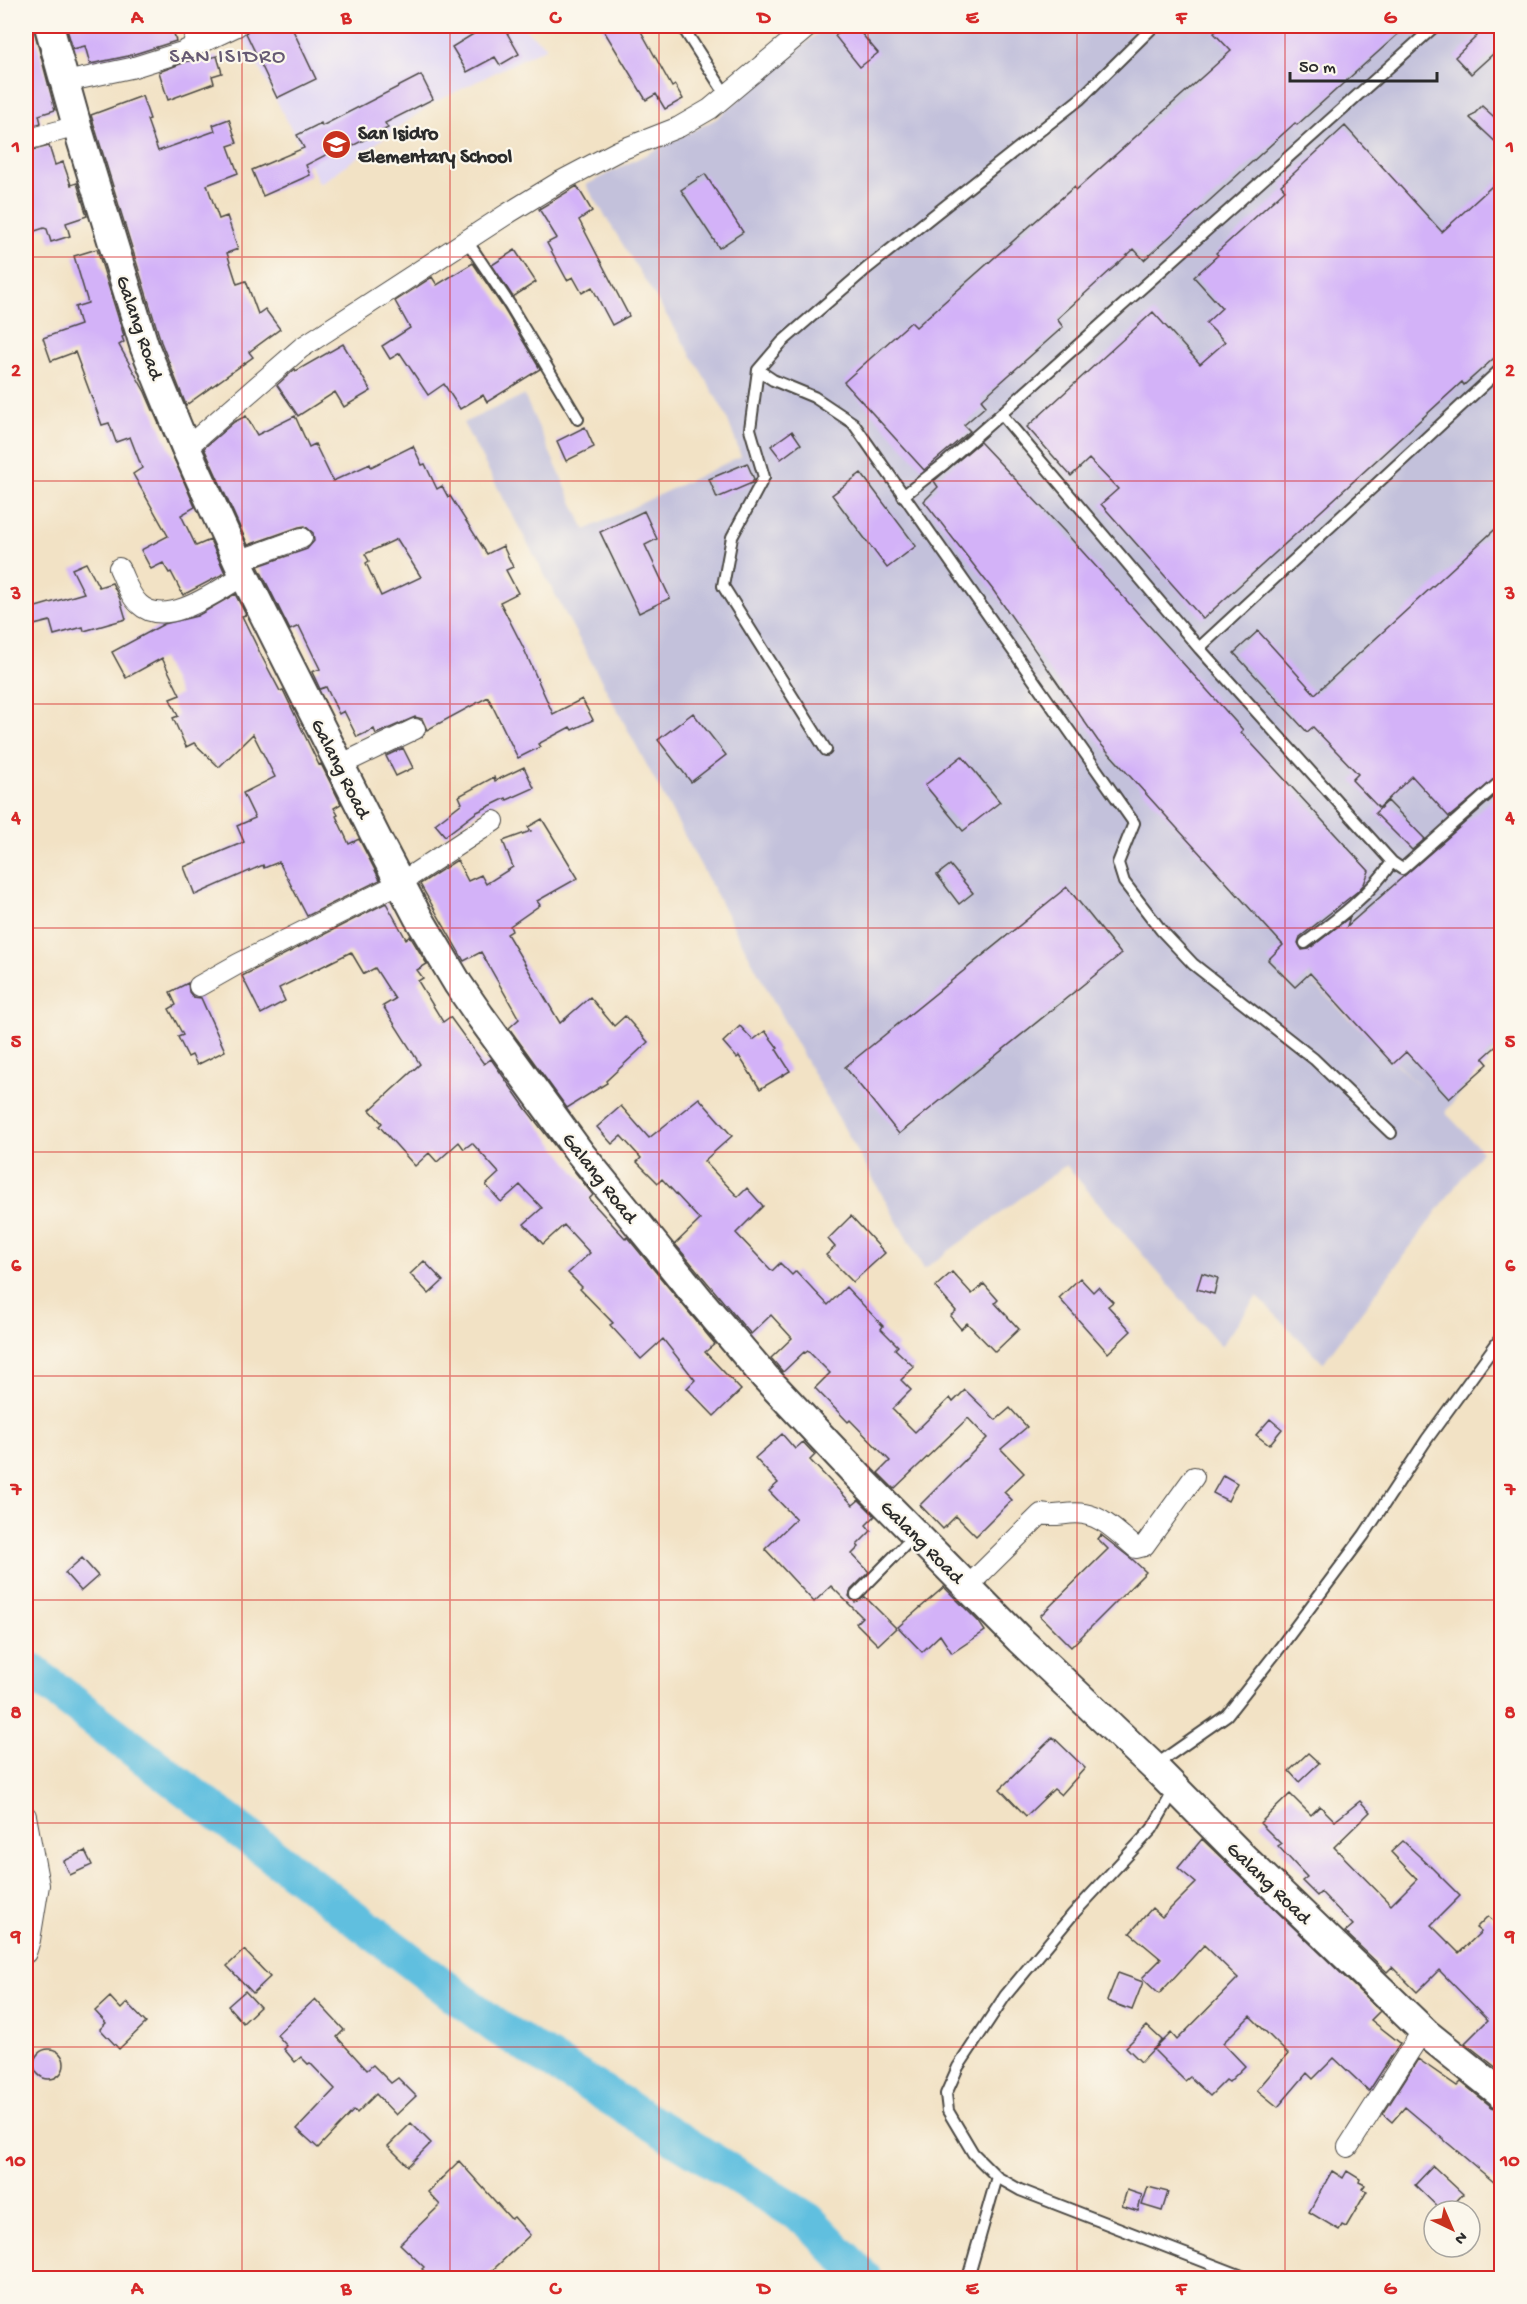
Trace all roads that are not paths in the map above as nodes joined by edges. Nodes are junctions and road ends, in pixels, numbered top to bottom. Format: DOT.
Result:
graph roads {
  1 [pos="49,26"];
  2 [pos="198,26"];
  3 [pos="237,26"];
  4 [pos="682,26"];
  5 [pos="809,26"];
  6 [pos="1154,26"];
  7 [pos="1435,26"];
  8 [pos="192,48"];
  9 [pos="65,82"];
  10 [pos="726,95"];
  11 [pos="77,126"];
  12 [pos="26,140"];
  13 [pos="467,241"];
  14 [pos="1502,368"];
  15 [pos="758,370"];
  16 [pos="1001,414"];
  17 [pos="578,419"];
  18 [pos="186,448"];
  19 [pos="903,496"];
  20 [pos="302,538"];
  21 [pos="119,568"];
  22 [pos="241,568"];
  23 [pos="1199,648"];
  24 [pos="415,729"];
  25 [pos="826,750"];
  26 [pos="340,765"];
  27 [pos="1502,780"];
  28 [pos="494,821"];
  29 [pos="1392,862"];
  30 [pos="400,883"];
  31 [pos="1305,943"];
  32 [pos="199,986"];
  33 [pos="1392,1133"];
  34 [pos="1502,1336"];
  35 [pos="1194,1477"];
  36 [pos="916,1534"];
  37 [pos="968,1586"];
  38 [pos="856,1594"];
  39 [pos="1154,1767"];
  40 [pos="1176,1788"];
  41 [pos="26,1816"];
  42 [pos="26,1953"];
  43 [pos="1423,2031"];
  44 [pos="1502,2094"];
  45 [pos="1348,2147"];
  46 [pos="997,2177"];
  47 [pos="968,2278"];
  48 [pos="1246,2278"];
  1 -- 9 [label="street, Galang Road"];
  2 -- 8 [label="street"];
  3 -- 8 [label="street"];
  4 -- 10 [label="lane"];
  5 -- 10 [label="street"];
  6 -- 15 [label="lane"];
  7 -- 16 [label="lane"];
  8 -- 9 [label="street"];
  9 -- 11 [label="street, Galang Road"];
  10 -- 13 [label="street"];
  11 -- 12 [label="street"];
  11 -- 18 [label="street, Galang Road"];
  13 -- 17 [label="lane"];
  13 -- 18 [label="street"];
  14 -- 23 [label="lane"];
  15 -- 19 [label="lane"];
  15 -- 25 [label="lane"];
  16 -- 19 [label="lane"];
  16 -- 23 [label="lane"];
  18 -- 22 [label="street, Galang Road"];
  19 -- 33 [label="lane"];
  20 -- 22 [label="street"];
  21 -- 22 [label="street"];
  22 -- 26 [label="street, Galang Road"];
  23 -- 29 [label="lane"];
  24 -- 26 [label="street"];
  26 -- 30 [label="street, Galang Road"];
  27 -- 29 [label="lane"];
  28 -- 30 [label="street"];
  29 -- 31 [label="lane"];
  30 -- 32 [label="street"];
  30 -- 36 [label="street, Galang Road"];
  34 -- 39 [label="lane"];
  35 -- 37 [label="street"];
  36 -- 37 [label="street, Galang Road"];
  36 -- 38 [label="lane"];
  37 -- 39 [label="street, Galang Road"];
  39 -- 40 [label="street, Galang Road"];
  40 -- 43 [label="street, Galang Road"];
  40 -- 46 [label="lane"];
  41 -- 42 [label="street"];
  43 -- 44 [label="street, Galang Road"];
  43 -- 45 [label="street"];
  46 -- 47 [label="lane"];
  46 -- 48 [label="lane"];
}
